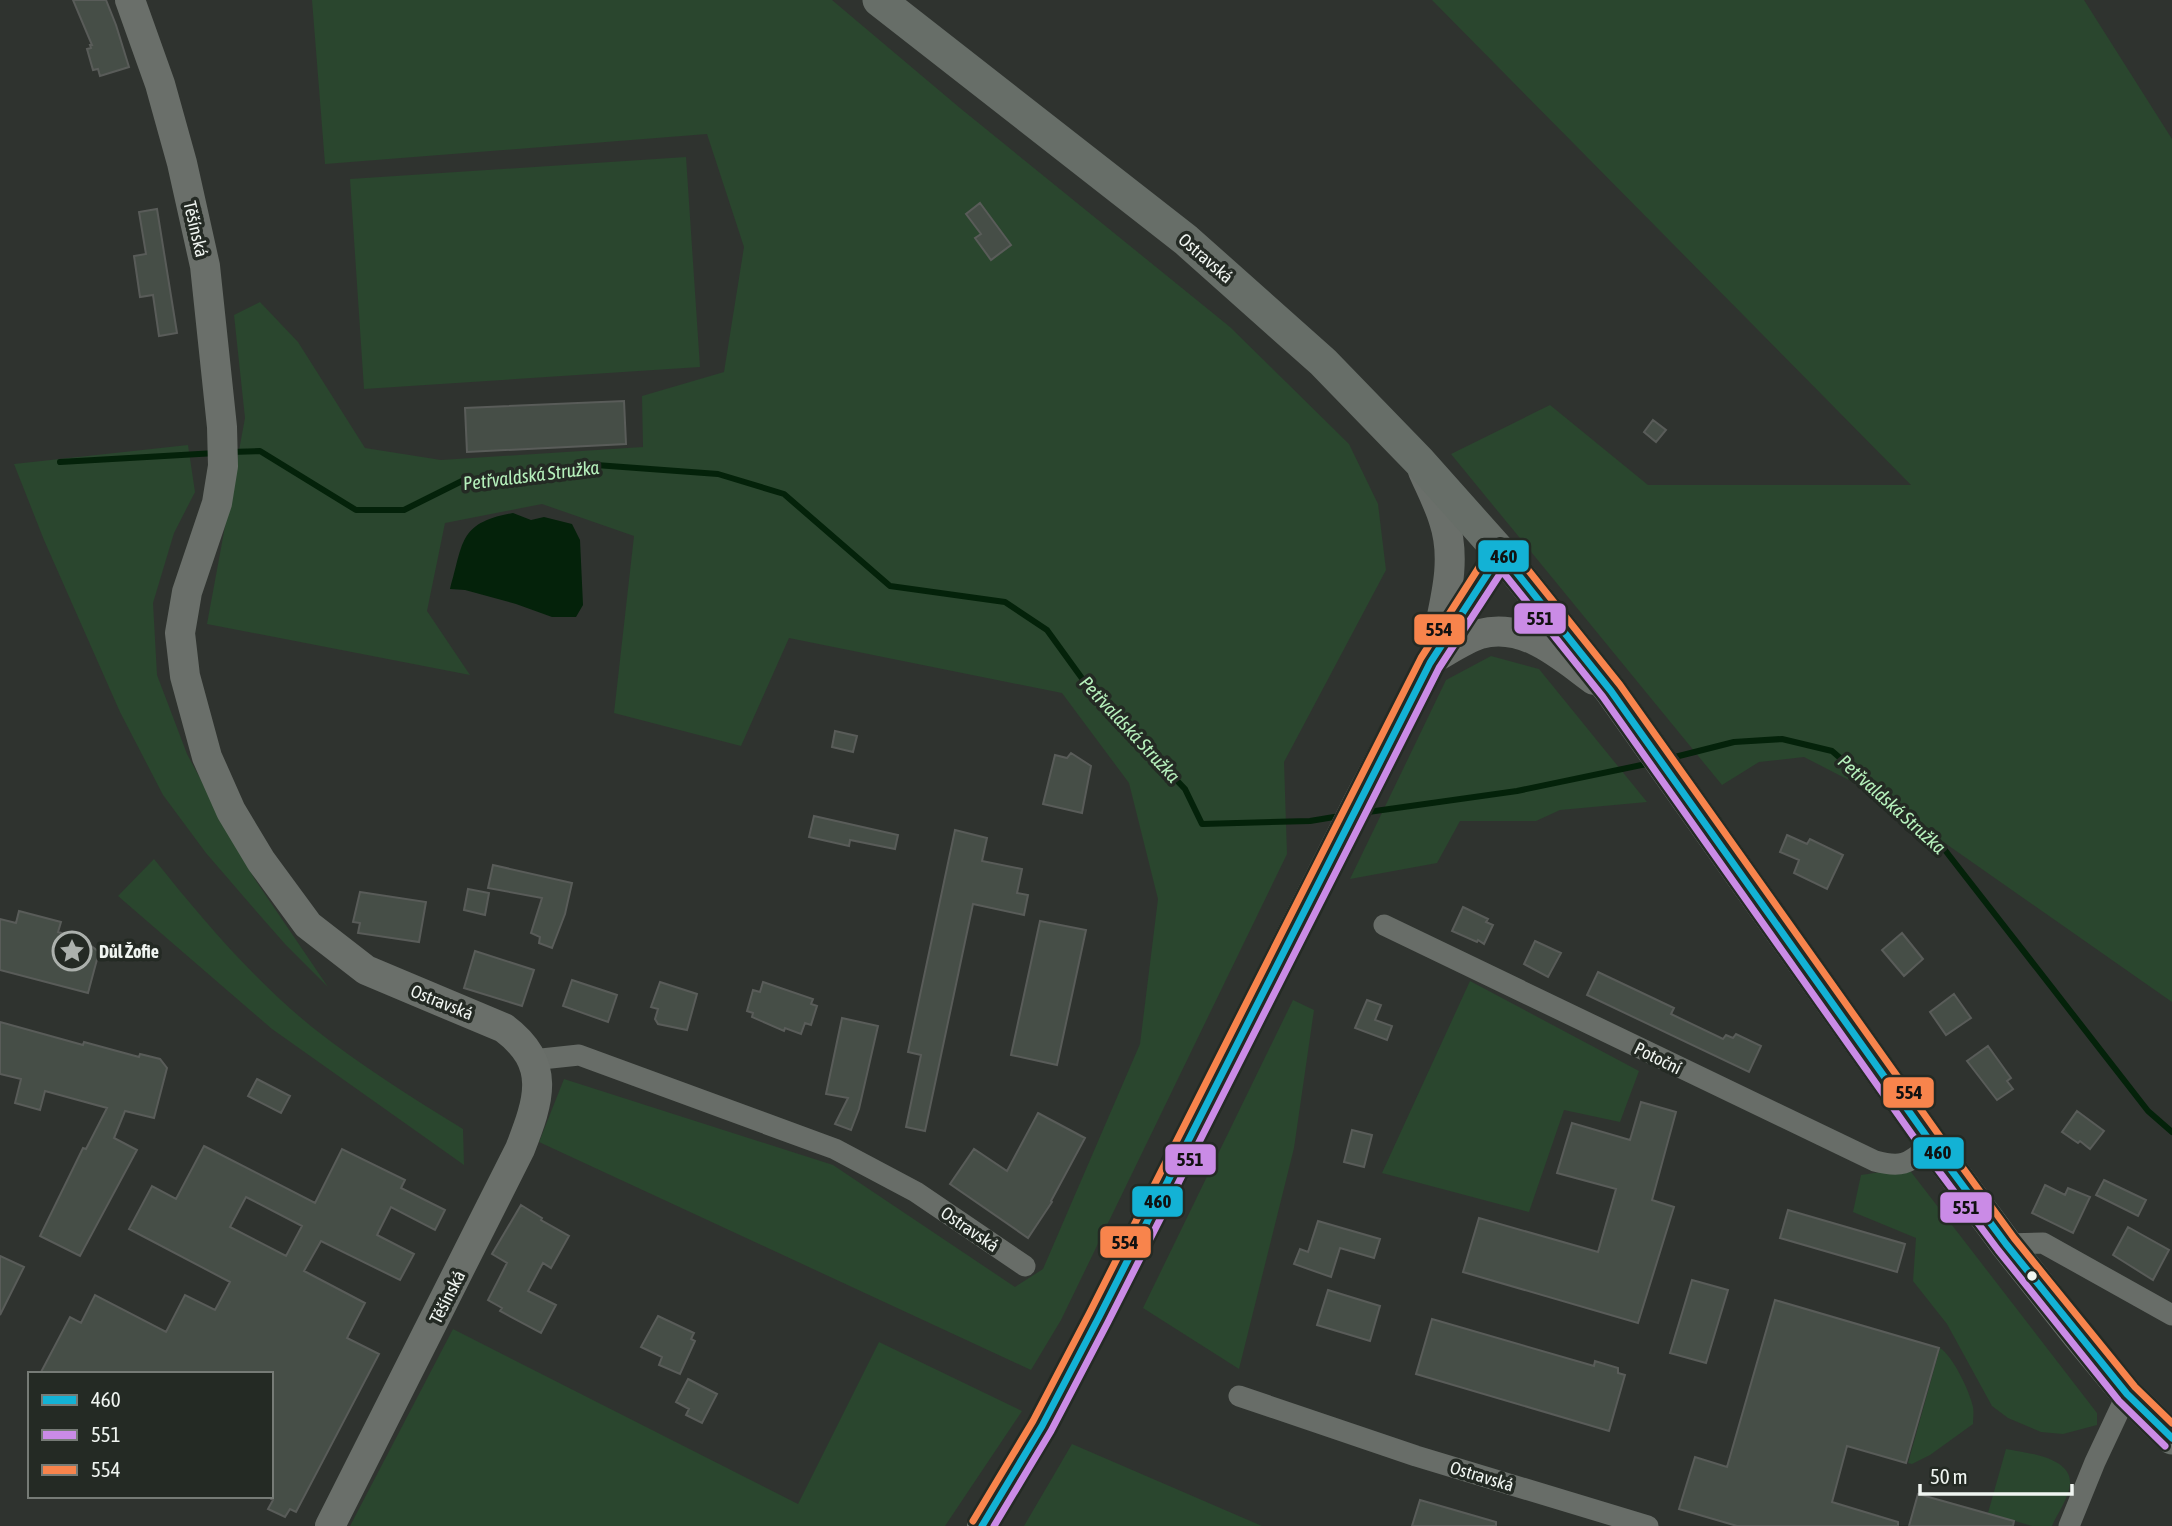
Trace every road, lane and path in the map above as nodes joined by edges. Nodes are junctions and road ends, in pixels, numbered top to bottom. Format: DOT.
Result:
graph roads {
  1 [pos="130,0"];
  2 [pos="879,0"];
  3 [pos="1419,461"];
  4 [pos="223,466"];
  5 [pos="1500,553"];
  6 [pos="1433,659"];
  7 [pos="1611,691"];
  8 [pos="1384,925"];
  9 [pos="532,1060"];
  10 [pos="1932,1144"];
  11 [pos="2006,1244"];
  12 [pos="1025,1266"];
  13 [pos="2172,1315"];
  14 [pos="2127,1394"];
  15 [pos="1238,1396"];
  16 [pos="2172,1437"];
  17 [pos="330,1526"];
  18 [pos="982,1526"];
  19 [pos="1648,1526"];
  20 [pos="2068,1526"];
  1 -- 4 [label="street, Těšínská"];
  2 -- 3 [label="main road, Ostravská"];
  3 -- 5 [label="main road, Ostravská"];
  3 -- 6 [label="street"];
  4 -- 9 [label="street, Ostravská"];
  5 -- 6 [label="street"];
  5 -- 7 [label="main road, Ostravská"];
  6 -- 7 [label="street"];
  6 -- 18 [label="street"];
  7 -- 10 [label="main road"];
  8 -- 10 [label="street, Potoční"];
  9 -- 12 [label="street, Ostravská"];
  9 -- 17 [label="street, Těšínská"];
  10 -- 11 [label="main road"];
  11 -- 13 [label="street"];
  11 -- 14 [label="main road"];
  14 -- 16 [label="main road"];
  14 -- 20 [label="street"];
  15 -- 19 [label="street, Ostravská"];
}
